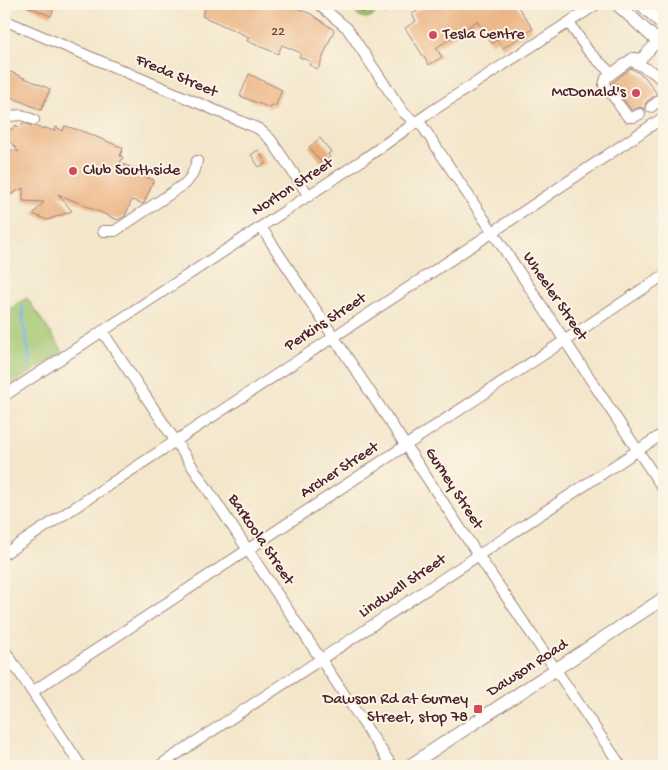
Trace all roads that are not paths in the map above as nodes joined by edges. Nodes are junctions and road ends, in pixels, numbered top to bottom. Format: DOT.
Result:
graph roads {
  1 [pos="318,4"];
  2 [pos="597,4"];
  3 [pos="617,4"];
  4 [pos="641,4"];
  5 [pos="4,20"];
  6 [pos="569,23"];
  7 [pos="664,25"];
  8 [pos="661,44"];
  9 [pos="644,56"];
  10 [pos="631,59"];
  11 [pos="611,73"];
  12 [pos="664,74"];
  13 [pos="664,82"];
  14 [pos="664,97"];
  15 [pos="650,107"];
  16 [pos="4,114"];
  17 [pos="640,114"];
  18 [pos="664,117"];
  19 [pos="34,120"];
  20 [pos="417,122"];
  21 [pos="197,161"];
  22 [pos="309,196"];
  23 [pos="261,227"];
  24 [pos="104,231"];
  25 [pos="493,232"];
  26 [pos="664,275"];
  27 [pos="102,331"];
  28 [pos="334,336"];
  29 [pos="565,340"];
  30 [pos="4,396"];
  31 [pos="664,433"];
  32 [pos="176,440"];
  33 [pos="407,445"];
  34 [pos="638,450"];
  35 [pos="664,490"];
  36 [pos="248,550"];
  37 [pos="4,554"];
  38 [pos="478,555"];
  39 [pos="664,598"];
  40 [pos="4,649"];
  41 [pos="321,660"];
  42 [pos="556,670"];
  43 [pos="32,692"];
  44 [pos="82,766"];
  45 [pos="159,766"];
  46 [pos="392,766"];
  47 [pos="409,766"];
  48 [pos="621,766"];
  1 -- 20 [label="street, Wheeler Street"];
  2 -- 6 [label="street, Norton Street"];
  3 -- 8 [label="main road"];
  4 -- 7 [label="main road"];
  5 -- 22 [label="street, Freda Street"];
  6 -- 11 [label="street"];
  6 -- 20 [label="street, Norton Street"];
  8 -- 9 [label="street"];
  9 -- 10 [label="street"];
  9 -- 12 [label="street"];
  10 -- 11 [label="street"];
  10 -- 13 [label="street"];
  11 -- 17 [label="street"];
  14 -- 15 [label="street"];
  16 -- 19 [label="street"];
  18 -- 25 [label="street, Perkins Street"];
  20 -- 22 [label="street, Norton Street"];
  20 -- 25 [label="street, Wheeler Street"];
  21 -- 24 [label="street"];
  22 -- 23 [label="street, Norton Street"];
  23 -- 27 [label="street, Norton Street"];
  23 -- 28 [label="street, Gurney Street"];
  25 -- 28 [label="street, Perkins Street"];
  25 -- 29 [label="street, Wheeler Street"];
  26 -- 29 [label="street, Archer Street"];
  27 -- 30 [label="street, Norton Street"];
  27 -- 32 [label="street, Barkoola Street"];
  28 -- 32 [label="street, Perkins Street"];
  28 -- 33 [label="street, Gurney Street"];
  29 -- 33 [label="street, Archer Street"];
  29 -- 34 [label="street, Wheeler Street"];
  31 -- 34 [label="street, Lindwall Street"];
  32 -- 36 [label="street, Barkoola Street"];
  32 -- 37 [label="street, Perkins Street"];
  33 -- 36 [label="street, Archer Street"];
  33 -- 38 [label="street, Gurney Street"];
  34 -- 35 [label="street, Wheeler Street"];
  34 -- 38 [label="street, Lindwall Street"];
  36 -- 41 [label="street, Barkoola Street"];
  36 -- 43 [label="street, Archer Street"];
  38 -- 41 [label="street, Lindwall Street"];
  38 -- 42 [label="street, Gurney Street"];
  39 -- 42 [label="main road, Dawson Road"];
  40 -- 43 [label="street"];
  41 -- 45 [label="street, Lindwall Street"];
  41 -- 46 [label="street, Barkoola Street"];
  42 -- 47 [label="main road, Dawson Road"];
  42 -- 48 [label="street, Gurney Street"];
  43 -- 44 [label="street"];
}
